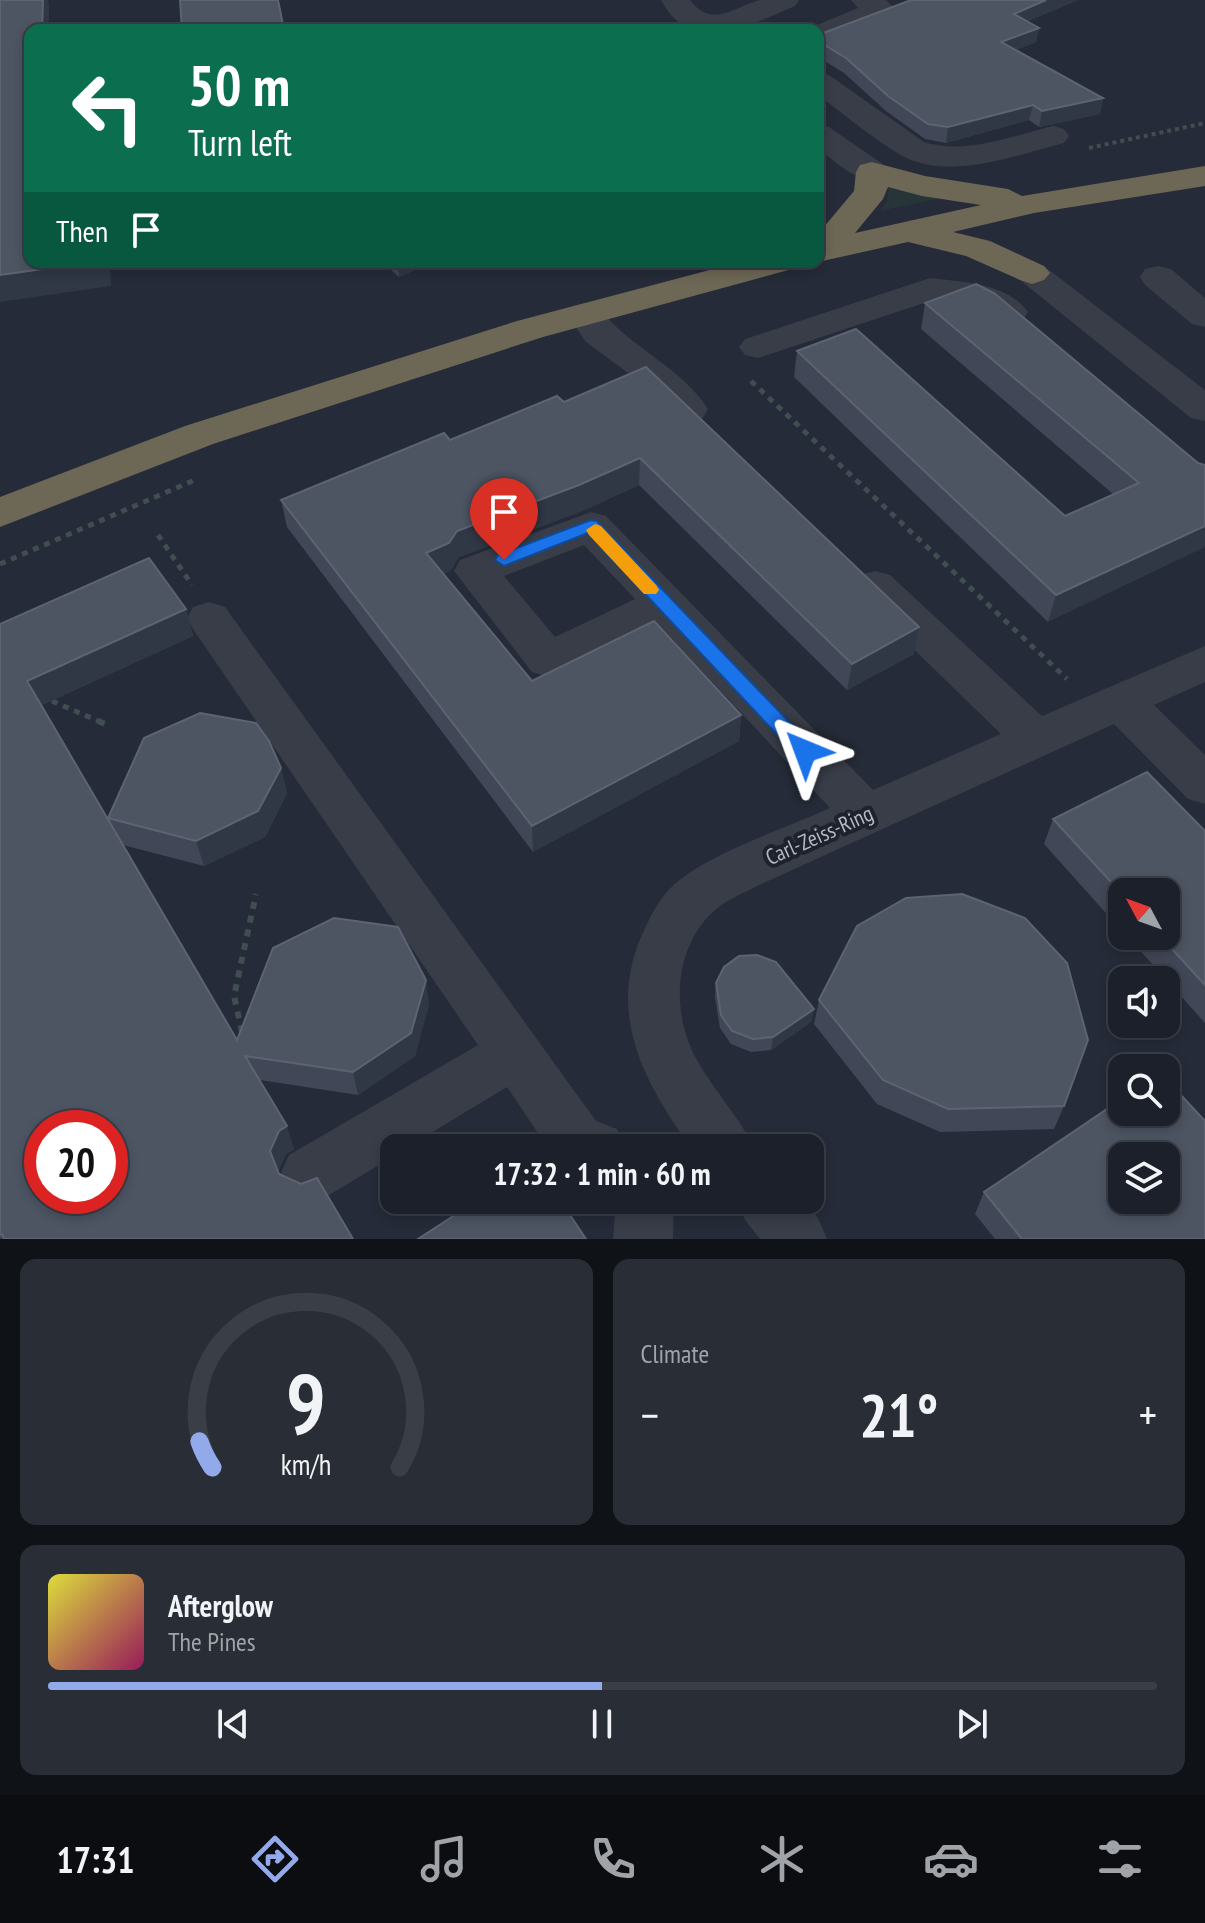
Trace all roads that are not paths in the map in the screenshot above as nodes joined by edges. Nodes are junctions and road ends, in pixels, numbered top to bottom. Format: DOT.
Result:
graph roads {
  1 [pos="675,0"];
  2 [pos="785,0"];
  3 [pos="865,0"];
  4 [pos="695,24"];
  5 [pos="740,24"];
  6 [pos="824,31"];
  7 [pos="824,85"];
  8 [pos="1053,136"];
  9 [pos="824,138"];
  10 [pos="872,172"];
  11 [pos="1205,176"];
  12 [pos="1034,203"];
  13 [pos="908,231"];
  14 [pos="824,246"];
  15 [pos="824,250"];
  16 [pos="758,268"];
  17 [pos="1032,273"];
  18 [pos="1158,277"];
  19 [pos="585,314"];
  20 [pos="1205,316"];
  21 [pos="1035,333"];
  22 [pos="758,347"];
  23 [pos="1205,409"];
  24 [pos="714,433"];
  25 [pos="0,513"];
  26 [pos="852,564"];
  27 [pos="663,604"];
  28 [pos="209,618"];
  29 [pos="1205,663"];
  30 [pos="1110,706"];
  31 [pos="1036,739"];
  32 [pos="1200,773"];
  33 [pos="866,814"];
  34 [pos="516,1052"];
  35 [pos="572,1134"];
  36 [pos="715,1134"];
  37 [pos="309,1175"];
  38 [pos="644,1214"];
  39 [pos="777,1214"];
  40 [pos="643,1239"];
  41 [pos="797,1239"];
  1 -- 4 [label="street"];
  2 -- 5 [label="street"];
  3 -- 6 [label="street"];
  7 -- 8 [label="street"];
  9 -- 10 [label="street"];
  10 -- 12 [label="highway"];
  10 -- 14 [label="highway"];
  11 -- 12 [label="highway"];
  12 -- 13 [label="highway"];
  13 -- 15 [label="highway"];
  13 -- 17 [label="highway"];
  16 -- 19 [label="highway"];
  17 -- 23 [label="street"];
  18 -- 20 [label="street"];
  19 -- 24 [label="street"];
  19 -- 25 [label="highway"];
  21 -- 22 [label="street"];
  26 -- 31 [label="street"];
  27 -- 33 [label="street"];
  28 -- 34 [label="street"];
  29 -- 30 [label="street, Carl-Zeiss-Ring"];
  30 -- 31 [label="street, Carl-Zeiss-Ring"];
  30 -- 32 [label="street"];
  31 -- 33 [label="street, Carl-Zeiss-Ring"];
  33 -- 36 [label="street, Carl-Zeiss-Ring"];
  34 -- 35 [label="street"];
  34 -- 37 [label="street"];
  38 -- 40 [label="street"];
  39 -- 41 [label="street"];
}
